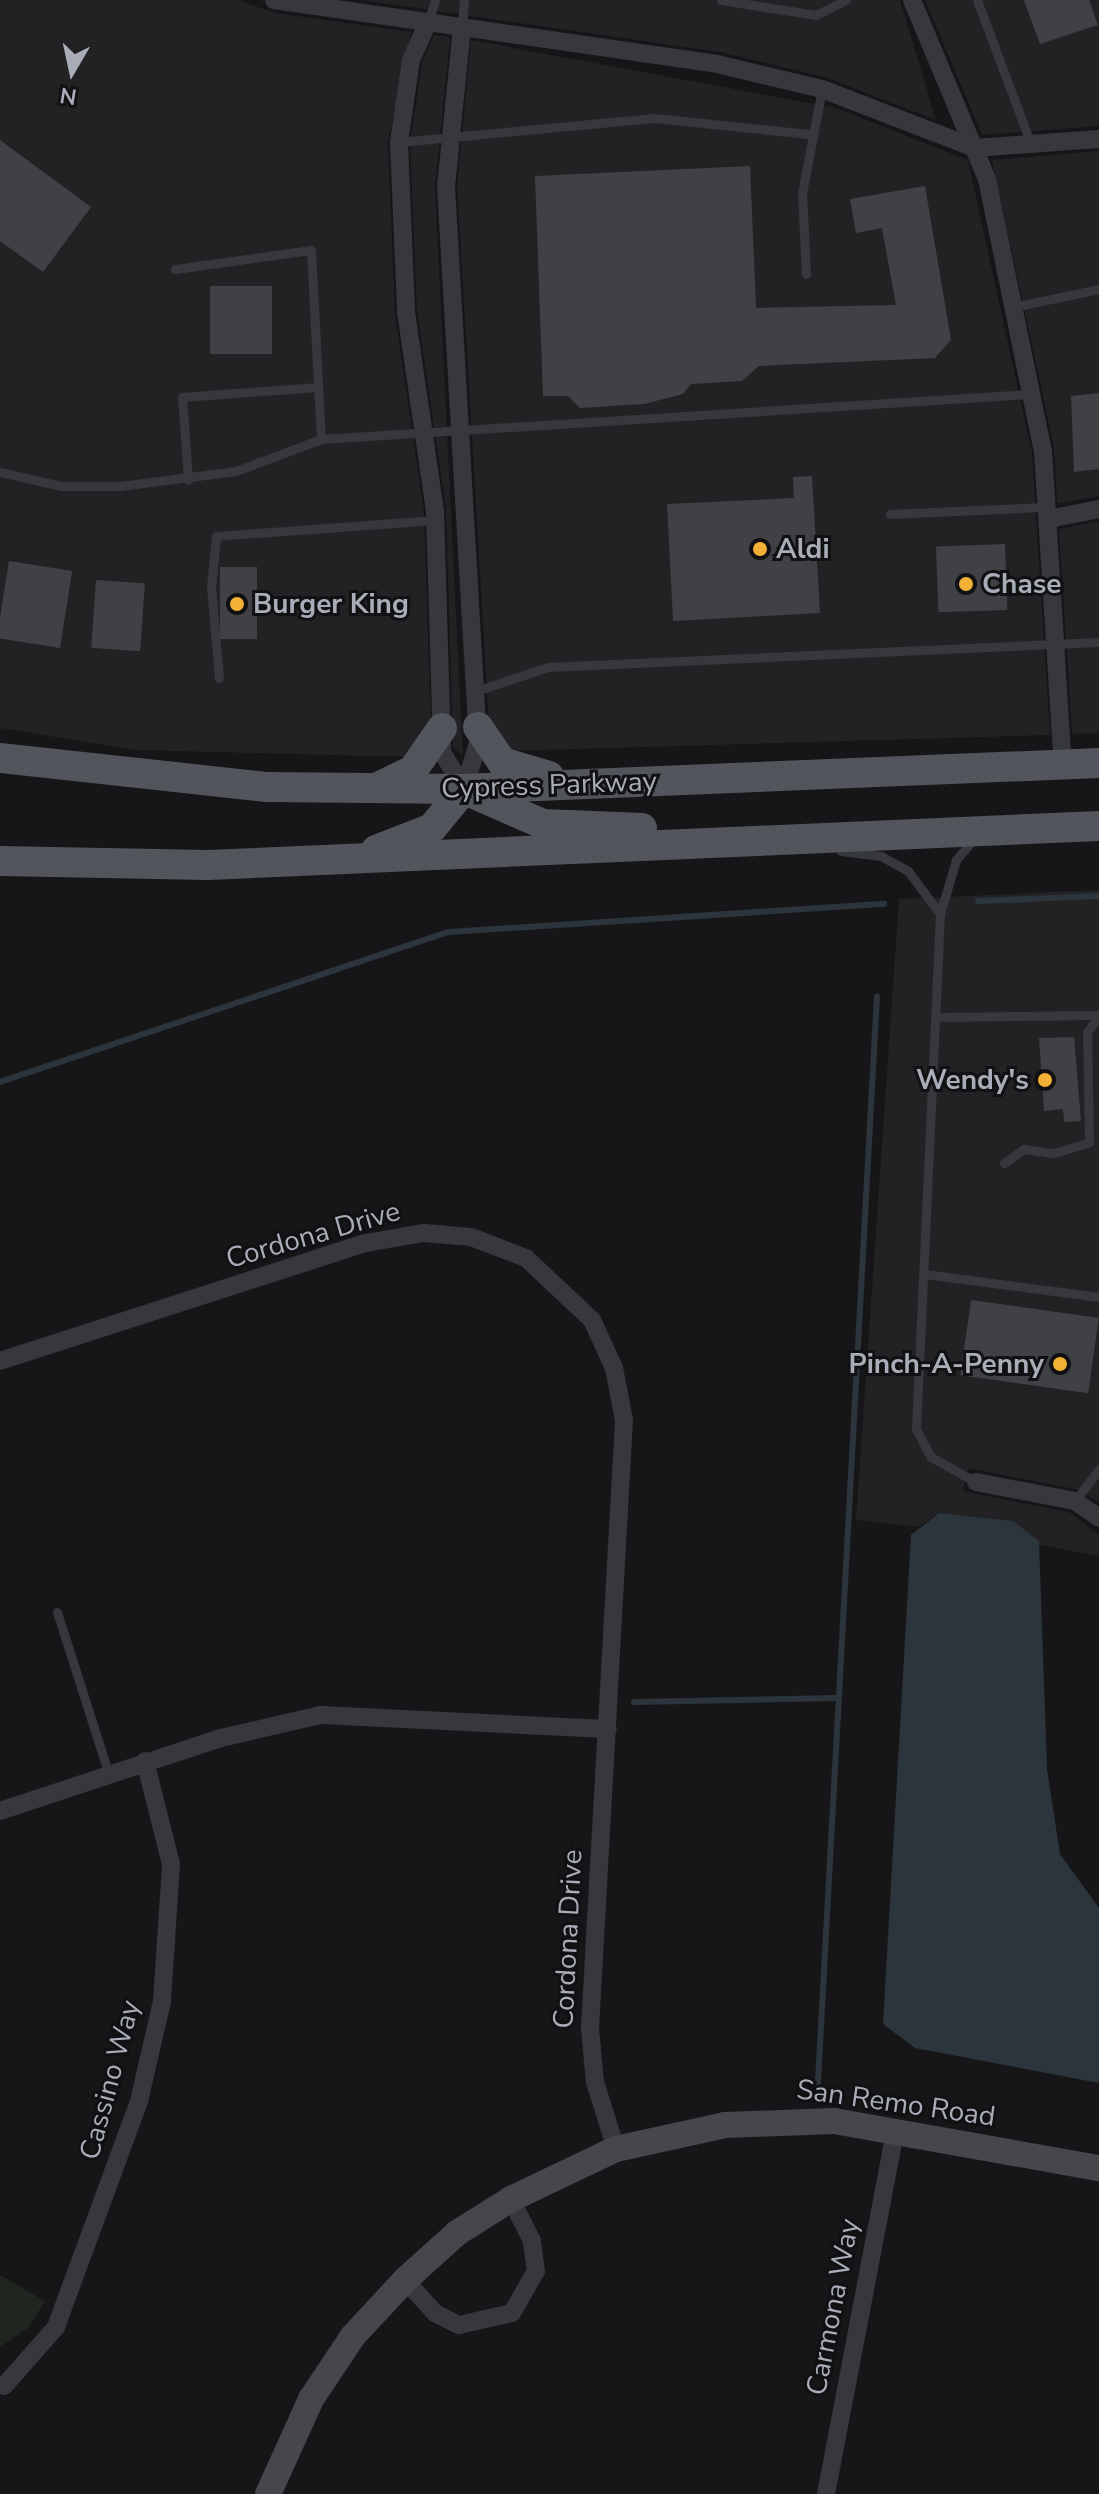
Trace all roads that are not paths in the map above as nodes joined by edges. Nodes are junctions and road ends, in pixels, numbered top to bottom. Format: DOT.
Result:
graph roads {
  1 [pos="274,0"];
  2 [pos="435,0"];
  3 [pos="464,0"];
  4 [pos="721,0"];
  5 [pos="846,0"];
  6 [pos="912,0"];
  7 [pos="977,0"];
  8 [pos="759,3"];
  9 [pos="445,24"];
  10 [pos="822,89"];
  11 [pos="808,134"];
  12 [pos="446,136"];
  13 [pos="1099,139"];
  14 [pos="399,142"];
  15 [pos="1032,147"];
  16 [pos="975,148"];
  17 [pos="175,269"];
  18 [pos="806,274"];
  19 [pos="1099,289"];
  20 [pos="1013,307"];
  21 [pos="318,387"];
  22 [pos="1030,394"];
  23 [pos="459,426"];
  24 [pos="426,430"];
  25 [pos="321,439"];
  26 [pos="0,472"];
  27 [pos="188,480"];
  28 [pos="1099,509"];
  29 [pos="1047,513"];
  30 [pos="890,514"];
  31 [pos="435,520"];
  32 [pos="1056,642"];
  33 [pos="1099,642"];
  34 [pos="219,678"];
  35 [pos="476,691"];
  36 [pos="478,727"];
  37 [pos="442,728"];
  38 [pos="0,758"];
  39 [pos="1099,763"];
  40 [pos="1063,765"];
  41 [pos="582,784"];
  42 [pos="376,788"];
  43 [pos="464,789"];
  44 [pos="1099,826"];
  45 [pos="987,831"];
  46 [pos="677,845"];
  47 [pos="603,848"];
  48 [pos="352,859"];
  49 [pos="0,861"];
  50 [pos="940,914"];
  51 [pos="1099,1016"];
  52 [pos="936,1017"];
  53 [pos="1004,1163"];
  54 [pos="925,1274"];
  55 [pos="1099,1297"];
  56 [pos="0,1361"];
  57 [pos="1099,1469"];
  58 [pos="976,1482"];
  59 [pos="1075,1501"];
  60 [pos="1099,1518"];
  61 [pos="57,1612"];
  62 [pos="608,1729"];
  63 [pos="145,1761"];
  64 [pos="109,1775"];
  65 [pos="0,1811"];
  66 [pos="895,2131"];
  67 [pos="616,2149"];
  68 [pos="1099,2168"];
  69 [pos="511,2199"];
  70 [pos="405,2280"];
  71 [pos="4,2386"];
  72 [pos="268,2494"];
  73 [pos="826,2494"];
  1 -- 9 [label="street"];
  2 -- 9 [label="lane"];
  3 -- 9 [label="lane"];
  4 -- 8 [label="lane"];
  5 -- 8 [label="lane"];
  6 -- 16 [label="street"];
  7 -- 15 [label="lane"];
  9 -- 10 [label="street"];
  9 -- 12 [label="street"];
  9 -- 14 [label="street"];
  10 -- 11 [label="lane"];
  10 -- 16 [label="street"];
  11 -- 12 [label="lane"];
  11 -- 18 [label="lane"];
  12 -- 14 [label="lane"];
  12 -- 23 [label="street"];
  13 -- 15 [label="street"];
  14 -- 24 [label="street"];
  15 -- 16 [label="street"];
  16 -- 20 [label="street"];
  17 -- 21 [label="lane"];
  19 -- 20 [label="lane"];
  20 -- 22 [label="street"];
  21 -- 25 [label="lane"];
  21 -- 27 [label="lane"];
  22 -- 23 [label="lane"];
  22 -- 29 [label="street"];
  23 -- 24 [label="lane"];
  23 -- 35 [label="street"];
  24 -- 25 [label="lane"];
  24 -- 31 [label="street"];
  25 -- 27 [label="lane"];
  26 -- 27 [label="lane"];
  28 -- 29 [label="street"];
  29 -- 30 [label="lane"];
  29 -- 32 [label="street"];
  31 -- 34 [label="lane"];
  31 -- 37 [label="street"];
  32 -- 33 [label="lane"];
  32 -- 35 [label="lane"];
  32 -- 40 [label="street"];
  35 -- 36 [label="street"];
  36 -- 41 [label="main road"];
  36 -- 43 [label="street"];
  37 -- 42 [label="main road"];
  37 -- 43 [label="street"];
  38 -- 42 [label="main road, Cypress Parkway"];
  39 -- 40 [label="main road, Cypress Parkway"];
  40 -- 41 [label="main road, Cypress Parkway"];
  41 -- 43 [label="main road, Cypress Parkway"];
  42 -- 43 [label="main road, Cypress Parkway"];
  43 -- 46 [label="main road"];
  43 -- 48 [label="main road"];
  44 -- 45 [label="main road"];
  45 -- 46 [label="main road"];
  45 -- 50 [label="lane"];
  46 -- 47 [label="main road"];
  47 -- 48 [label="main road"];
  47 -- 50 [label="lane"];
  48 -- 49 [label="main road"];
  50 -- 52 [label="lane"];
  51 -- 52 [label="lane"];
  51 -- 53 [label="lane"];
  52 -- 54 [label="lane"];
  54 -- 55 [label="lane"];
  54 -- 58 [label="lane"];
  56 -- 62 [label="street, Cordona Drive"];
  57 -- 59 [label="lane"];
  58 -- 59 [label="street"];
  59 -- 60 [label="street"];
  61 -- 64 [label="lane"];
  62 -- 63 [label="street"];
  62 -- 67 [label="street, Cordona Drive"];
  63 -- 64 [label="street"];
  63 -- 71 [label="street, Cassino Way"];
  64 -- 65 [label="street"];
  66 -- 67 [label="street, San Remo Road"];
  66 -- 68 [label="street, San Remo Road"];
  66 -- 73 [label="street, Carmona Way"];
  67 -- 69 [label="street, San Remo Road"];
  69 -- 70 [label="street, San Remo Road"];
  69 -- 70 [label="street"];
  70 -- 72 [label="street, San Remo Road"];
}
